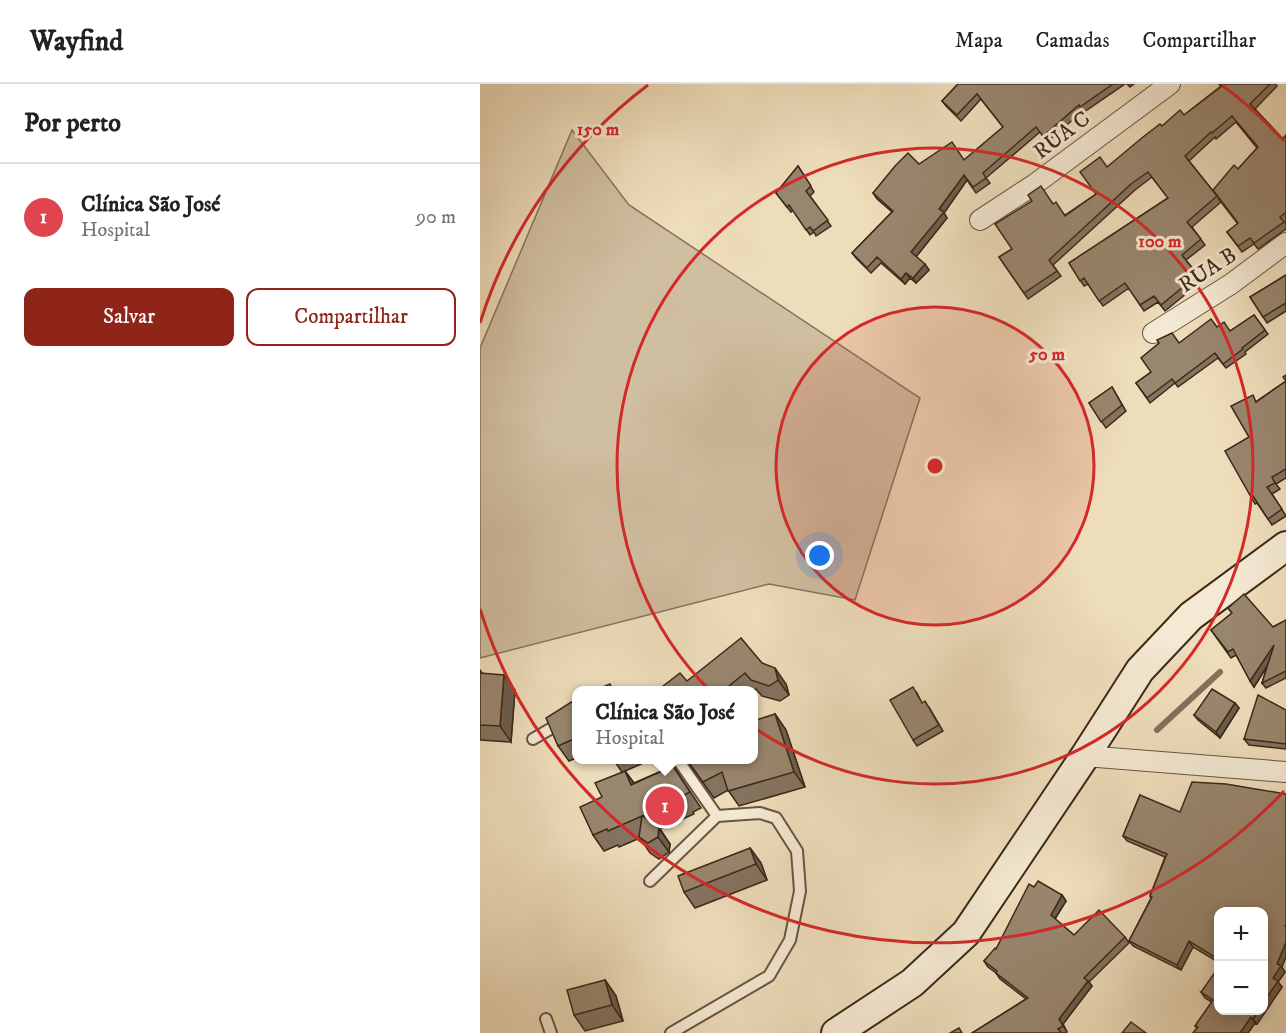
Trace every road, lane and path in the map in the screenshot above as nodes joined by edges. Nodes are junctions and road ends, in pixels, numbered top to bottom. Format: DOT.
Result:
graph roads {
  1 [pos="1170,84"];
  2 [pos="980,220"];
  3 [pos="1286,243"];
  4 [pos="1153,333"];
  5 [pos="1286,546"];
  6 [pos="572,716"];
  7 [pos="533,739"];
  8 [pos="1085,756"];
  9 [pos="681,764"];
  10 [pos="1286,772"];
  11 [pos="717,816"];
  12 [pos="650,880"];
  13 [pos="546,1020"];
  14 [pos="551,1033"];
  15 [pos="670,1033"];
  16 [pos="836,1033"];
  1 -- 2 [label="street, RUA C"];
  3 -- 4 [label="street, RUA B"];
  5 -- 8 [label="main road"];
  6 -- 7 [label="lane"];
  8 -- 10 [label="street"];
  8 -- 16 [label="main road"];
  9 -- 11 [label="lane"];
  11 -- 12 [label="lane"];
  11 -- 15 [label="lane"];
  13 -- 14 [label="lane"];
}
